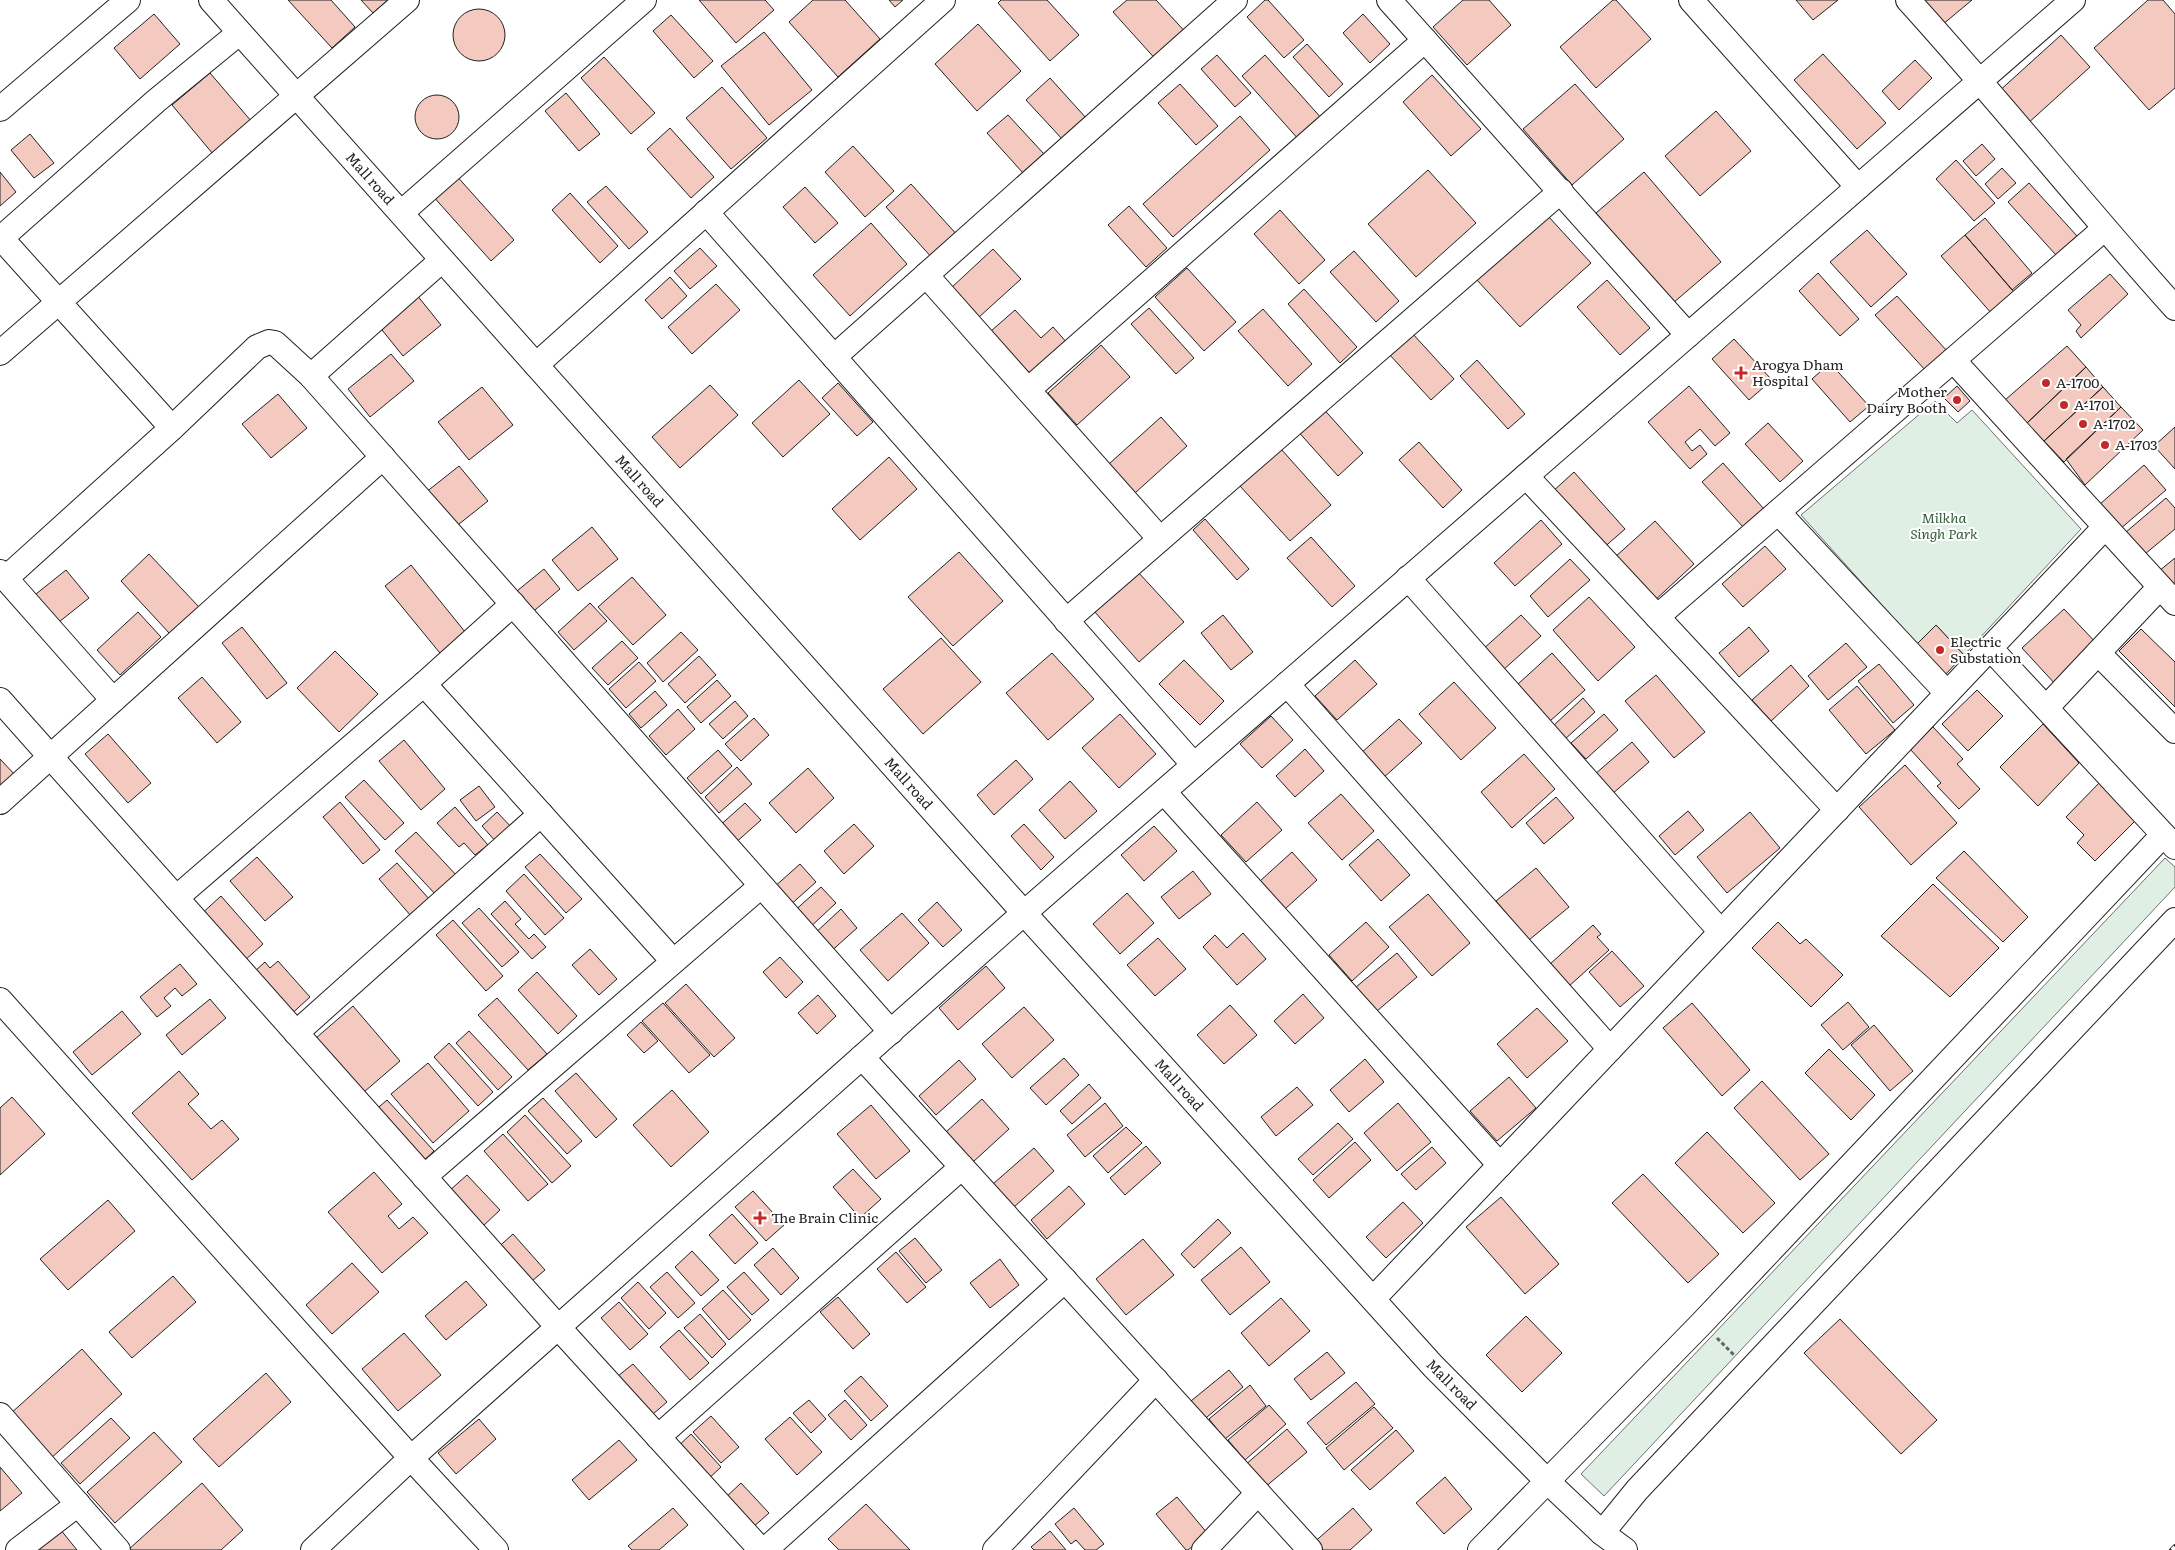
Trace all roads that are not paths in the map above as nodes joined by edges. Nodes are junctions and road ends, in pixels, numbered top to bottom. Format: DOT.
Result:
graph roads {
  1 [pos="128,0"];
  2 [pos="211,0"];
  3 [pos="407,0"];
  4 [pos="644,0"];
  5 [pos="944,0"];
  6 [pos="1235,0"];
  7 [pos="1390,0"];
  8 [pos="1691,0"];
  9 [pos="1908,0"];
  10 [pos="2064,3"];
  11 [pos="240,32"];
  12 [pos="1425,40"];
  13 [pos="1980,79"];
  14 [pos="297,97"];
  15 [pos="0,109"];
  16 [pos="1858,186"];
  17 [pos="1561,192"];
  18 [pos="706,212"];
  19 [pos="401,213"];
  20 [pos="2104,229"];
  21 [pos="1,239"];
  22 [pos="442,260"];
  23 [pos="926,275"];
  24 [pos="59,302"];
  25 [pos="2175,308"];
  26 [pos="1688,335"];
  27 [pos="0,353"];
  28 [pos="834,357"];
  29 [pos="1953,360"];
  30 [pos="536,365"];
  31 [pos="311,376"];
  32 [pos="1028,390"];
  33 [pos="172,428"];
  34 [pos="384,457"];
  35 [pos="1526,476"];
  36 [pos="1778,512"];
  37 [pos="2105,527"];
  38 [pos="1160,539"];
  39 [pos="3,575"];
  40 [pos="1408,578"];
  41 [pos="2168,595"];
  42 [pos="513,604"];
  43 [pos="1657,617"];
  44 [pos="1066,621"];
  45 [pos="1990,648"];
  46 [pos="2098,653"];
  47 [pos="424,684"];
  48 [pos="1287,684"];
  49 [pos="1948,693"];
  50 [pos="0,700"];
  51 [pos="113,700"];
  52 [pos="2046,708"];
  53 [pos="2175,731"];
  54 [pos="50,756"];
  55 [pos="1194,765"];
  56 [pos="1164,792"];
  57 [pos="0,802"];
  58 [pos="1837,810"];
  59 [pos="541,814"];
  60 [pos="2169,841"];
  61 [pos="761,886"];
  62 [pos="176,898"];
  63 [pos="1024,913"];
  64 [pos="2175,920"];
  65 [pos="1720,932"];
  66 [pos="673,962"];
  67 [pos="0,1000"];
  68 [pos="890,1032"];
  69 [pos="296,1033"];
  70 [pos="1610,1049"];
  71 [pos="862,1057"];
  72 [pos="1500,1165"];
  73 [pos="962,1167"];
  74 [pos="424,1177"];
  75 [pos="1065,1280"];
  76 [pos="1373,1299"];
  77 [pos="558,1327"];
  78 [pos="1156,1380"];
  79 [pos="0,1415"];
  80 [pos="658,1437"];
  81 [pos="410,1458"];
  82 [pos="1547,1481"];
  83 [pos="1258,1493"];
  84 [pos="78,1504"];
  85 [pos="1602,1533"];
  86 [pos="18,1550"];
  87 [pos="118,1550"];
  88 [pos="313,1550"];
  89 [pos="496,1550"];
  90 [pos="761,1550"];
  91 [pos="765,1550"];
  92 [pos="995,1550"];
  93 [pos="1204,1550"];
  94 [pos="1310,1550"];
  95 [pos="1480,1550"];
  96 [pos="1624,1550"];
  1 -- 15 [label="street"];
  2 -- 11 [label="street, Mall road"];
  3 -- 14 [label="street"];
  4 -- 19 [label="street"];
  5 -- 18 [label="street"];
  6 -- 23 [label="street"];
  7 -- 12 [label="street"];
  8 -- 16 [label="street"];
  9 -- 13 [label="street"];
  10 -- 13 [label="street"];
  11 -- 14 [label="street, Mall road"];
  11 -- 21 [label="street"];
  12 -- 17 [label="street"];
  12 -- 32 [label="street"];
  13 -- 16 [label="street"];
  13 -- 20 [label="street"];
  14 -- 19 [label="street, Mall road"];
  14 -- 24 [label="street"];
  16 -- 26 [label="street"];
  17 -- 26 [label="street"];
  17 -- 38 [label="street"];
  18 -- 28 [label="street"];
  18 -- 30 [label="street"];
  19 -- 22 [label="street, Mall road"];
  20 -- 25 [label="street"];
  20 -- 29 [label="street"];
  21 -- 24 [label="street"];
  22 -- 30 [label="street, Mall road"];
  22 -- 31 [label="street"];
  23 -- 28 [label="street"];
  23 -- 32 [label="street"];
  24 -- 27 [label="street"];
  24 -- 33 [label="street"];
  26 -- 35 [label="street"];
  28 -- 44 [label="street"];
  29 -- 36 [label="street"];
  29 -- 37 [label="street"];
  30 -- 63 [label="street, Mall road"];
  31 -- 33 [label="street"];
  31 -- 34 [label="street"];
  32 -- 38 [label="street"];
  33 -- 39 [label="street"];
  34 -- 42 [label="street"];
  34 -- 51 [label="street"];
  35 -- 40 [label="street"];
  35 -- 43 [label="street"];
  36 -- 43 [label="street"];
  36 -- 49 [label="street"];
  37 -- 41 [label="street"];
  37 -- 45 [label="street"];
  38 -- 44 [label="street"];
  39 -- 51 [label="street"];
  40 -- 48 [label="street"];
  40 -- 65 [label="street"];
  41 -- 46 [label="street"];
  42 -- 47 [label="street"];
  42 -- 61 [label="street"];
  43 -- 58 [label="street"];
  44 -- 55 [label="street"];
  45 -- 49 [label="street"];
  45 -- 52 [label="street"];
  46 -- 52 [label="street"];
  46 -- 53 [label="street"];
  47 -- 59 [label="street"];
  47 -- 62 [label="street"];
  48 -- 55 [label="street"];
  48 -- 70 [label="street"];
  49 -- 58 [label="street"];
  50 -- 54 [label="street"];
  51 -- 54 [label="street"];
  52 -- 60 [label="street"];
  54 -- 57 [label="street"];
  54 -- 62 [label="street"];
  55 -- 56 [label="street"];
  56 -- 63 [label="street"];
  56 -- 72 [label="street"];
  58 -- 65 [label="street"];
  59 -- 66 [label="street"];
  59 -- 69 [label="street"];
  60 -- 82 [label="street"];
  61 -- 66 [label="street"];
  61 -- 68 [label="street"];
  62 -- 69 [label="street"];
  63 -- 68 [label="street"];
  63 -- 76 [label="street, Mall road"];
  64 -- 85 [label="street"];
  65 -- 70 [label="street"];
  66 -- 74 [label="street"];
  67 -- 81 [label="street"];
  68 -- 71 [label="street"];
  69 -- 74 [label="street"];
  70 -- 72 [label="street"];
  71 -- 73 [label="street"];
  71 -- 77 [label="street"];
  72 -- 76 [label="street"];
  73 -- 75 [label="street"];
  73 -- 80 [label="street"];
  74 -- 77 [label="street"];
  75 -- 78 [label="street"];
  75 -- 91 [label="street"];
  76 -- 82 [label="street, Mall road"];
  77 -- 80 [label="street"];
  77 -- 81 [label="street"];
  78 -- 83 [label="street"];
  78 -- 92 [label="street"];
  79 -- 84 [label="street"];
  80 -- 90 [label="street"];
  81 -- 88 [label="street"];
  81 -- 89 [label="street"];
  82 -- 85 [label="street, Mall road"];
  82 -- 95 [label="street"];
  83 -- 93 [label="street"];
  83 -- 94 [label="street"];
  84 -- 86 [label="street"];
  84 -- 87 [label="street"];
  85 -- 96 [label="street, Mall road"];
}
